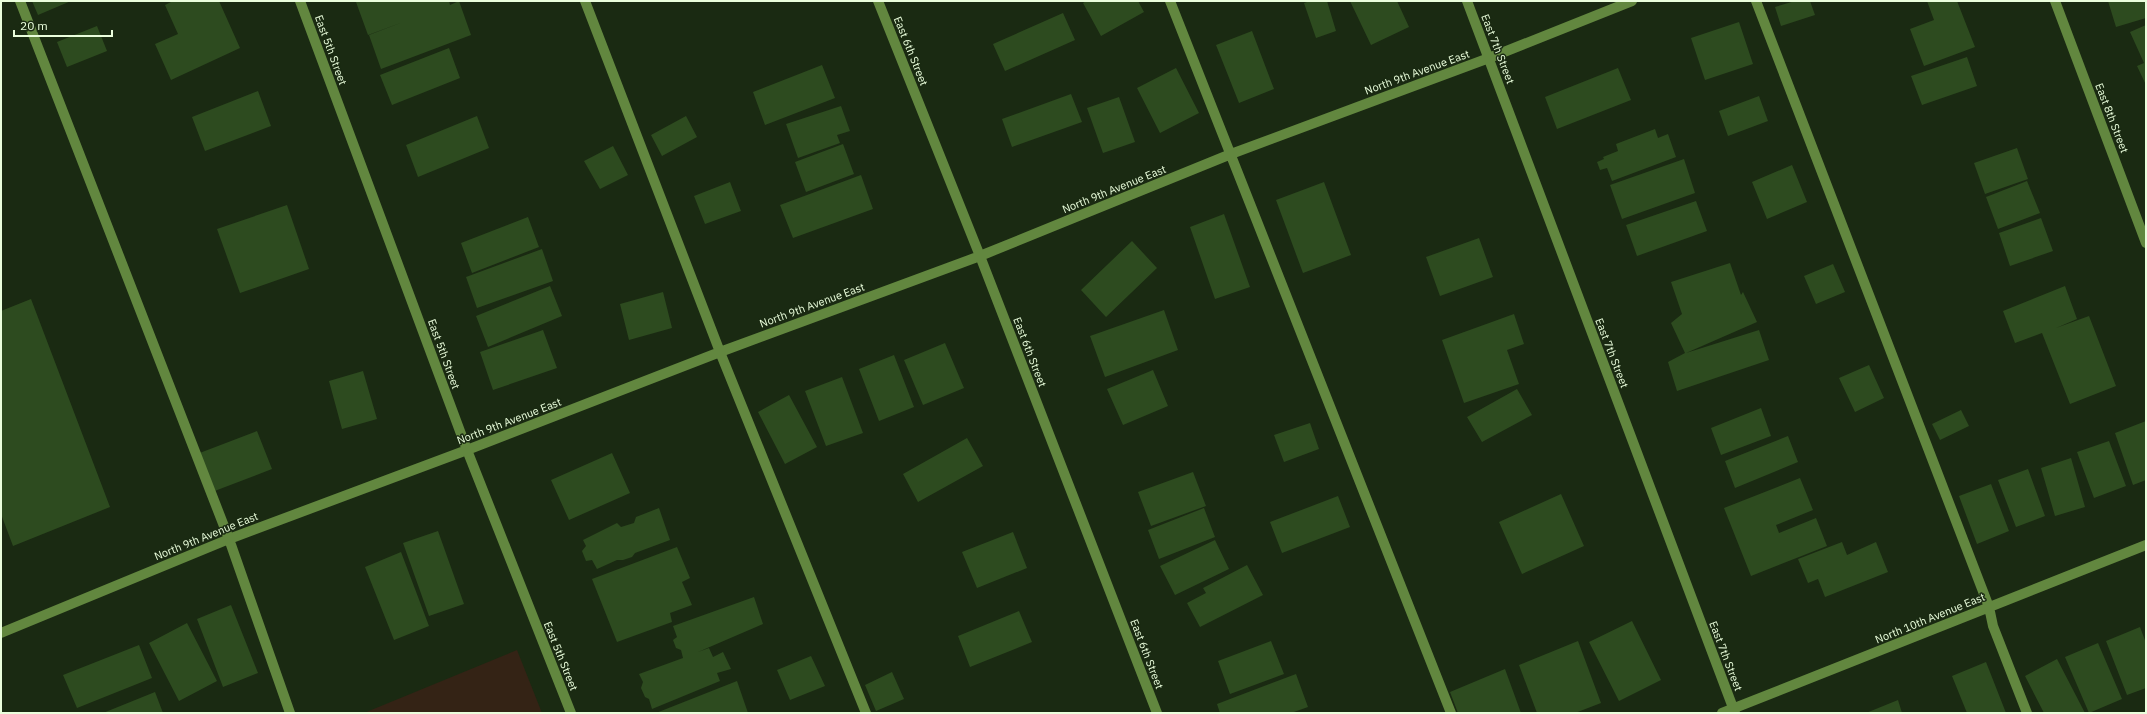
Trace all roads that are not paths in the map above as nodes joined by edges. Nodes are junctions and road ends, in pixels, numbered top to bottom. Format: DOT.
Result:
graph roads {
  1 [pos="20,1"];
  2 [pos="300,1"];
  3 [pos="585,1"];
  4 [pos="878,1"];
  5 [pos="1170,1"];
  6 [pos="1467,1"];
  7 [pos="1632,1"];
  8 [pos="1756,1"];
  9 [pos="2055,1"];
  10 [pos="1489,58"];
  11 [pos="1231,154"];
  12 [pos="2146,243"];
  13 [pos="980,256"];
  14 [pos="720,352"];
  15 [pos="467,450"];
  16 [pos="229,539"];
  17 [pos="2146,545"];
  18 [pos="1989,607"];
  19 [pos="1,633"];
  20 [pos="1734,711"];
  21 [pos="290,713"];
  22 [pos="571,713"];
  23 [pos="866,713"];
  24 [pos="1157,713"];
  25 [pos="1451,713"];
  26 [pos="1722,713"];
  27 [pos="2027,713"];
  1 -- 16 [label="street"];
  2 -- 15 [label="street, East 5th Street"];
  3 -- 14 [label="street"];
  4 -- 13 [label="street, East 6th Street"];
  5 -- 11 [label="street"];
  6 -- 10 [label="street, East 7th Street"];
  7 -- 10 [label="street, North 9th Avenue East"];
  8 -- 18 [label="street"];
  9 -- 12 [label="street, East 8th Street"];
  10 -- 11 [label="street, North 9th Avenue East"];
  10 -- 20 [label="street, East 7th Street"];
  11 -- 13 [label="street, North 9th Avenue East"];
  11 -- 25 [label="street"];
  13 -- 14 [label="street, North 9th Avenue East"];
  13 -- 24 [label="street, East 6th Street"];
  14 -- 15 [label="street, North 9th Avenue East"];
  14 -- 23 [label="street"];
  15 -- 16 [label="street, North 9th Avenue East"];
  15 -- 22 [label="street, East 5th Street"];
  16 -- 19 [label="street, North 9th Avenue East"];
  16 -- 21 [label="street"];
  17 -- 18 [label="street, North 10th Avenue East"];
  18 -- 20 [label="street, North 10th Avenue East"];
  18 -- 27 [label="street"];
  20 -- 26 [label="street, North 10th Avenue East"];
}
